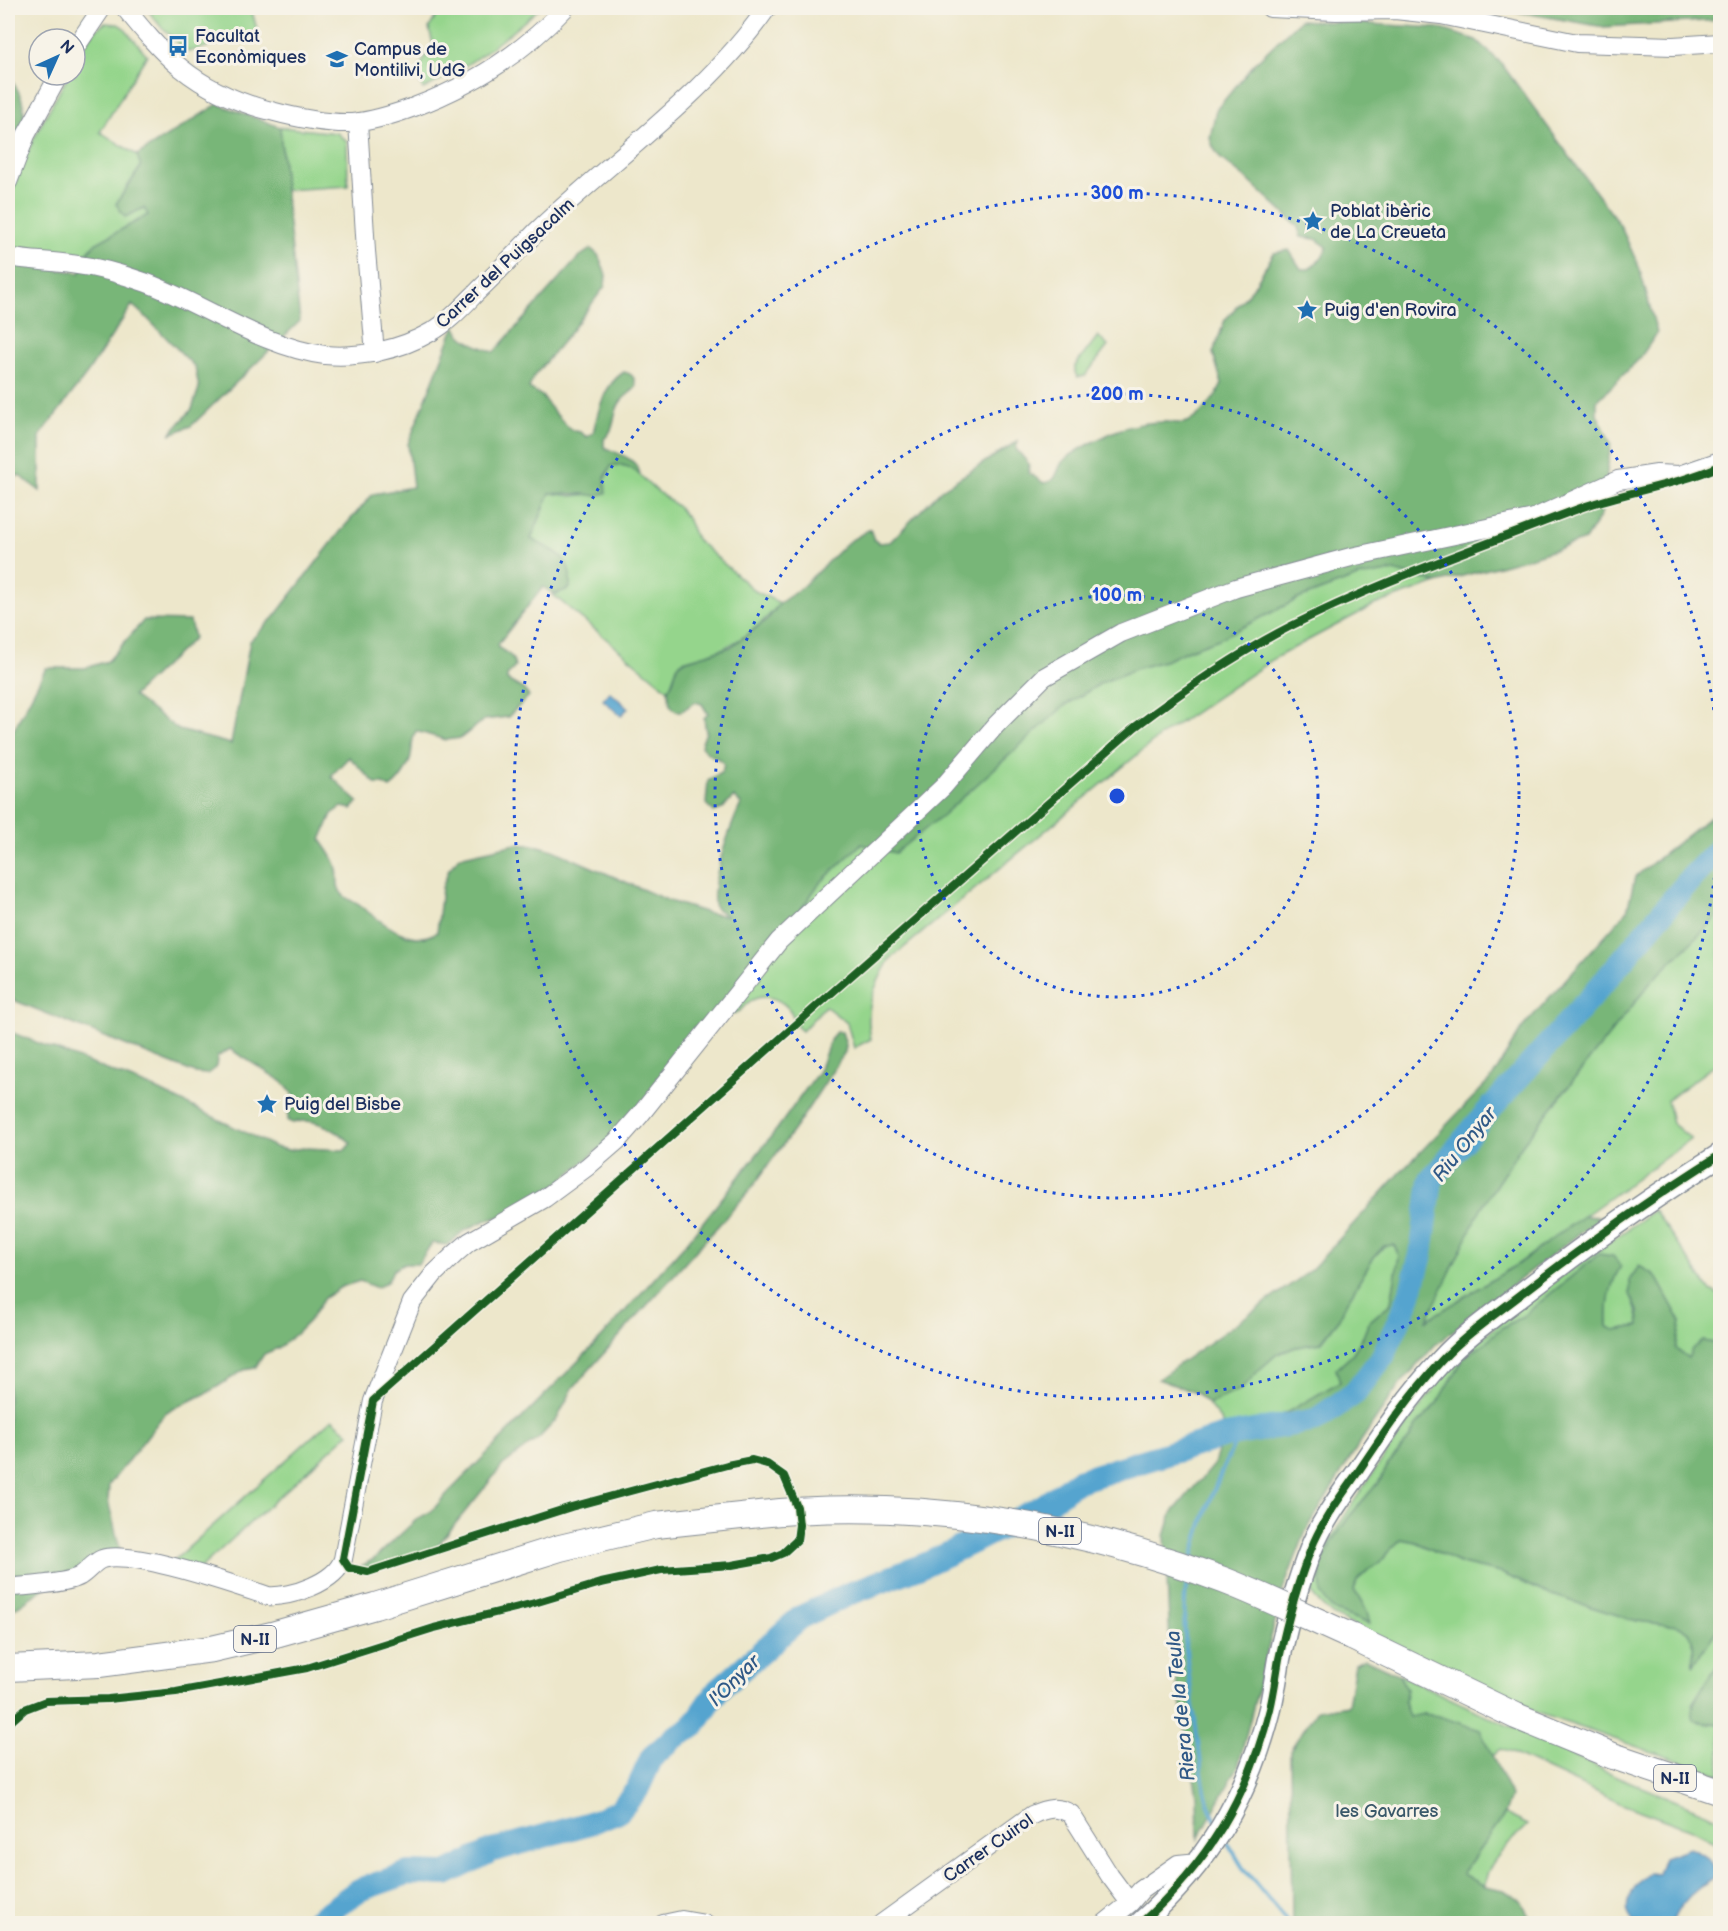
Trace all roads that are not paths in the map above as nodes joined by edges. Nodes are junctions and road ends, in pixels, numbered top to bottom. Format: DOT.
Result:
graph roads {
  1 [pos="102,8"];
  2 [pos="125,8"];
  3 [pos="565,8"];
  4 [pos="767,8"];
  5 [pos="1270,8"];
  6 [pos="87,30"];
  7 [pos="1720,43"];
  8 [pos="52,87"];
  9 [pos="358,122"];
  10 [pos="8,182"];
  11 [pos="8,256"];
  12 [pos="375,353"];
  13 [pos="1720,461"];
  14 [pos="1718,1160"];
  15 [pos="8,1587"];
  16 [pos="8,1668"];
  17 [pos="1596,1749"];
  18 [pos="1630,1762"];
  19 [pos="1720,1781"];
  20 [pos="1720,1792"];
  21 [pos="1720,1809"];
  22 [pos="1199,1862"];
  23 [pos="1130,1903"];
  24 [pos="663,1923"];
  25 [pos="705,1923"];
  26 [pos="881,1923"];
  27 [pos="1104,1923"];
  28 [pos="1140,1923"];
  1 -- 6 [label="street"];
  2 -- 9 [label="street"];
  3 -- 9 [label="street"];
  4 -- 12 [label="street, Carrer del Puigsacalm"];
  5 -- 7 [label="street"];
  8 -- 10 [label="street"];
  9 -- 12 [label="street"];
  11 -- 12 [label="street, Carrer del Puigsacalm"];
  13 -- 15 [label="street"];
  14 -- 22 [label="main road"];
  16 -- 17 [label="highway, N-II, bridge"];
  17 -- 18 [label="highway, N-II"];
  17 -- 21 [label="highway"];
  18 -- 19 [label="highway"];
  18 -- 20 [label="highway, N-II"];
  22 -- 23 [label="street"];
  22 -- 28 [label="main road"];
  23 -- 26 [label="street, Carrer Cuirol"];
  23 -- 27 [label="street"];
  24 -- 25 [label="street"];
}
